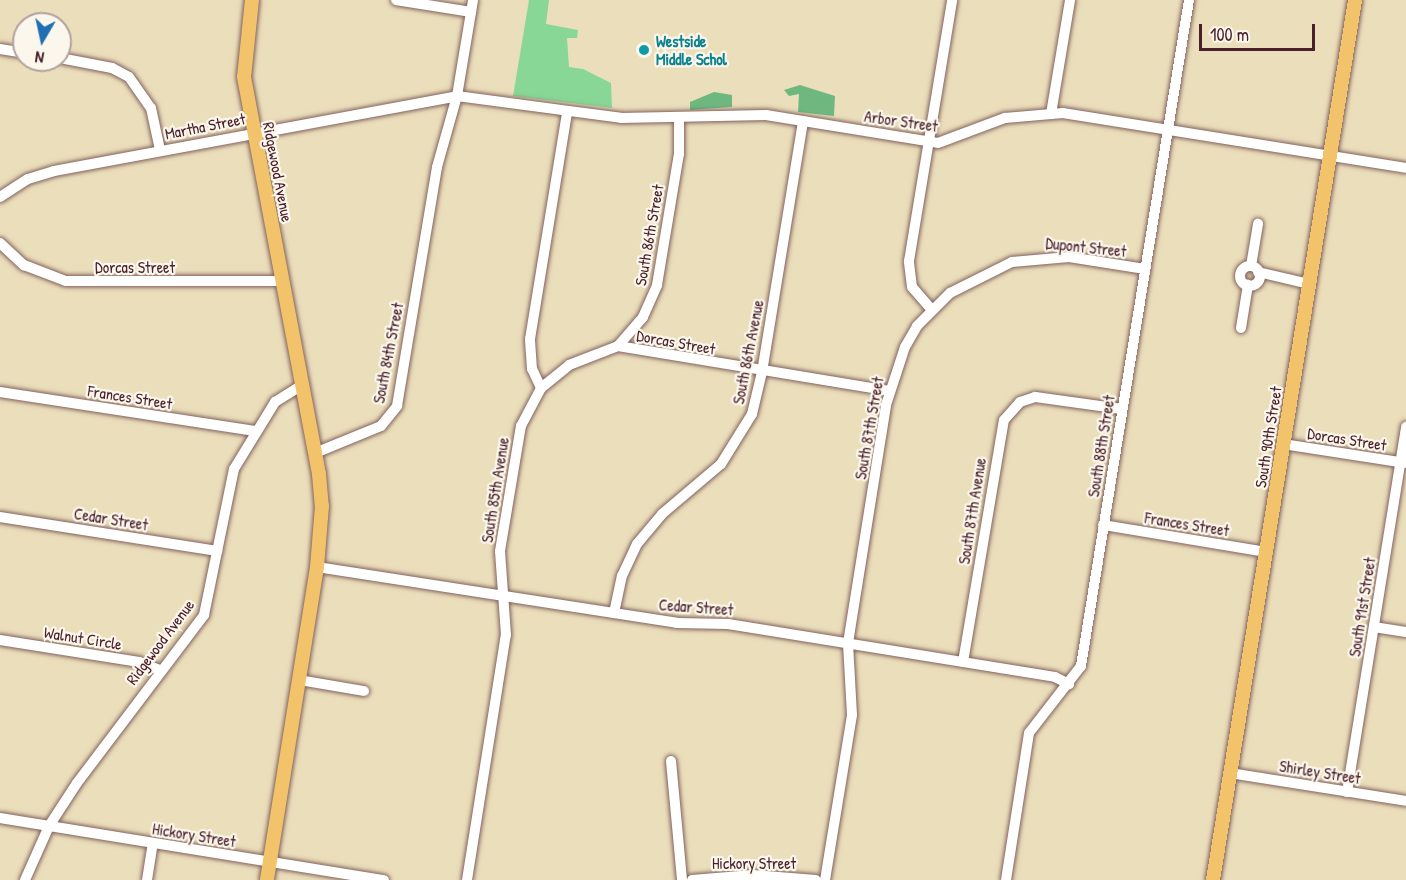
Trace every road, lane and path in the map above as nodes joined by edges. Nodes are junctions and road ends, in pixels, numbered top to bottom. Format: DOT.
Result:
graph roads {
  1 [pos="252,0"];
  2 [pos="396,0"];
  3 [pos="473,0"];
  4 [pos="952,0"];
  5 [pos="1070,0"];
  6 [pos="1189,0"];
  7 [pos="1356,0"];
  8 [pos="471,12"];
  9 [pos="72,60"];
  10 [pos="457,96"];
  11 [pos="567,112"];
  12 [pos="1051,114"];
  13 [pos="679,118"];
  14 [pos="803,121"];
  15 [pos="1167,130"];
  16 [pos="253,132"];
  17 [pos="929,142"];
  18 [pos="160,150"];
  19 [pos="1330,156"];
  20 [pos="1406,168"];
  21 [pos="0,197"];
  22 [pos="1258,224"];
  23 [pos="0,243"];
  24 [pos="1145,269"];
  25 [pos="1254,276"];
  26 [pos="283,281"];
  27 [pos="1309,284"];
  28 [pos="932,310"];
  29 [pos="1241,328"];
  30 [pos="618,346"];
  31 [pos="762,372"];
  32 [pos="302,385"];
  33 [pos="541,388"];
  34 [pos="889,391"];
  35 [pos="0,392"];
  36 [pos="1122,409"];
  37 [pos="1406,427"];
  38 [pos="255,432"];
  39 [pos="1283,444"];
  40 [pos="315,453"];
  41 [pos="1403,463"];
  42 [pos="0,517"];
  43 [pos="1103,525"];
  44 [pos="217,551"];
  45 [pos="1266,552"];
  46 [pos="317,567"];
  47 [pos="503,596"];
  48 [pos="614,613"];
  49 [pos="1374,627"];
  50 [pos="1406,632"];
  51 [pos="0,640"];
  52 [pos="848,643"];
  53 [pos="963,662"];
  54 [pos="160,670"];
  55 [pos="300,680"];
  56 [pos="1069,684"];
  57 [pos="364,691"];
  58 [pos="671,761"];
  59 [pos="1230,773"];
  60 [pos="1347,792"];
  61 [pos="1406,801"];
  62 [pos="0,818"];
  63 [pos="49,826"];
  64 [pos="153,844"];
  65 [pos="270,862"];
  66 [pos="752,878"];
  67 [pos="25,880"];
  68 [pos="147,880"];
  69 [pos="267,880"];
  70 [pos="384,880"];
  71 [pos="467,880"];
  72 [pos="682,880"];
  73 [pos="692,880"];
  74 [pos="816,880"];
  75 [pos="825,880"];
  76 [pos="1006,880"];
  77 [pos="1213,880"];
  1 -- 16 [label="main road, Ridgewood Avenue"];
  2 -- 8 [label="street"];
  3 -- 8 [label="street, South 84th Street"];
  4 -- 17 [label="street"];
  5 -- 12 [label="street"];
  6 -- 15 [label="street, South 88th Street"];
  7 -- 19 [label="main road, South 90th Street"];
  8 -- 10 [label="street, South 84th Street"];
  9 -- 18 [label="street"];
  10 -- 11 [label="street, Arbor Street"];
  10 -- 16 [label="street, Martha Street"];
  10 -- 40 [label="street, South 84th Street"];
  11 -- 13 [label="street, Arbor Street"];
  11 -- 33 [label="street"];
  12 -- 15 [label="street, Arbor Street"];
  12 -- 17 [label="street, Arbor Street"];
  13 -- 14 [label="street, Arbor Street"];
  13 -- 30 [label="street, South 86th Street"];
  14 -- 17 [label="street, Arbor Street"];
  14 -- 31 [label="street, South 86th Avenue"];
  15 -- 19 [label="street, Arbor Street"];
  15 -- 24 [label="street, South 88th Street"];
  16 -- 18 [label="street, Martha Street"];
  16 -- 26 [label="main road, Ridgewood Avenue"];
  17 -- 28 [label="street"];
  18 -- 21 [label="street, Martha Street"];
  19 -- 20 [label="street, Arbor Street"];
  19 -- 27 [label="main road, South 90th Street"];
  22 -- 25 [label="street"];
  23 -- 26 [label="street, Dorcas Street"];
  24 -- 28 [label="street, Dupont Street"];
  24 -- 36 [label="street, South 88th Street"];
  25 -- 27 [label="street"];
  25 -- 29 [label="street"];
  26 -- 32 [label="main road, Ridgewood Avenue"];
  27 -- 39 [label="main road, South 90th Street"];
  28 -- 34 [label="street, South 87th Street"];
  30 -- 31 [label="street, Dorcas Street"];
  30 -- 33 [label="street, Dorcas Street"];
  31 -- 34 [label="street, Dorcas Street"];
  31 -- 48 [label="street, South 86th Avenue"];
  32 -- 38 [label="street, Ridgewood Avenue"];
  32 -- 40 [label="main road, Ridgewood Avenue"];
  33 -- 47 [label="street, South 85th Avenue"];
  34 -- 52 [label="street, South 87th Street"];
  35 -- 38 [label="street, Frances Street"];
  36 -- 43 [label="street, South 88th Street"];
  36 -- 53 [label="street, South 87th Avenue"];
  37 -- 41 [label="street, South 91st Street"];
  38 -- 44 [label="street, Ridgewood Avenue"];
  39 -- 41 [label="street, Dorcas Street"];
  39 -- 45 [label="main road, South 90th Street"];
  40 -- 46 [label="main road"];
  41 -- 49 [label="street, South 91st Street"];
  42 -- 44 [label="street, Cedar Street"];
  43 -- 45 [label="street, Frances Street"];
  43 -- 56 [label="street, South 88th Street"];
  44 -- 54 [label="street, Ridgewood Avenue"];
  45 -- 59 [label="main road, South 90th Street"];
  46 -- 47 [label="street, Cedar Street"];
  46 -- 55 [label="main road"];
  47 -- 48 [label="street, Cedar Street"];
  47 -- 71 [label="street, South 85th Avenue"];
  48 -- 52 [label="street, Cedar Street"];
  49 -- 50 [label="street"];
  49 -- 60 [label="street, South 91st Street"];
  51 -- 54 [label="street, Walnut Circle"];
  52 -- 53 [label="street, Cedar Street"];
  52 -- 75 [label="street, South 87th Street"];
  53 -- 56 [label="street, Cedar Street"];
  54 -- 63 [label="street, Ridgewood Avenue"];
  55 -- 57 [label="street"];
  55 -- 65 [label="main road"];
  56 -- 76 [label="street, South 88th Street"];
  58 -- 72 [label="street"];
  59 -- 60 [label="street, Shirley Street"];
  59 -- 77 [label="main road, South 90th Street"];
  60 -- 61 [label="street, Shirley Street"];
  62 -- 63 [label="street, Hickory Street"];
  63 -- 64 [label="street, Hickory Street"];
  63 -- 67 [label="street, Ridgewood Avenue"];
  64 -- 65 [label="street, Hickory Street"];
  64 -- 68 [label="street"];
  65 -- 69 [label="main road"];
  65 -- 70 [label="street, Hickory Street"];
  66 -- 73 [label="street, Hickory Street"];
  66 -- 74 [label="street, Hickory Street"];
}
